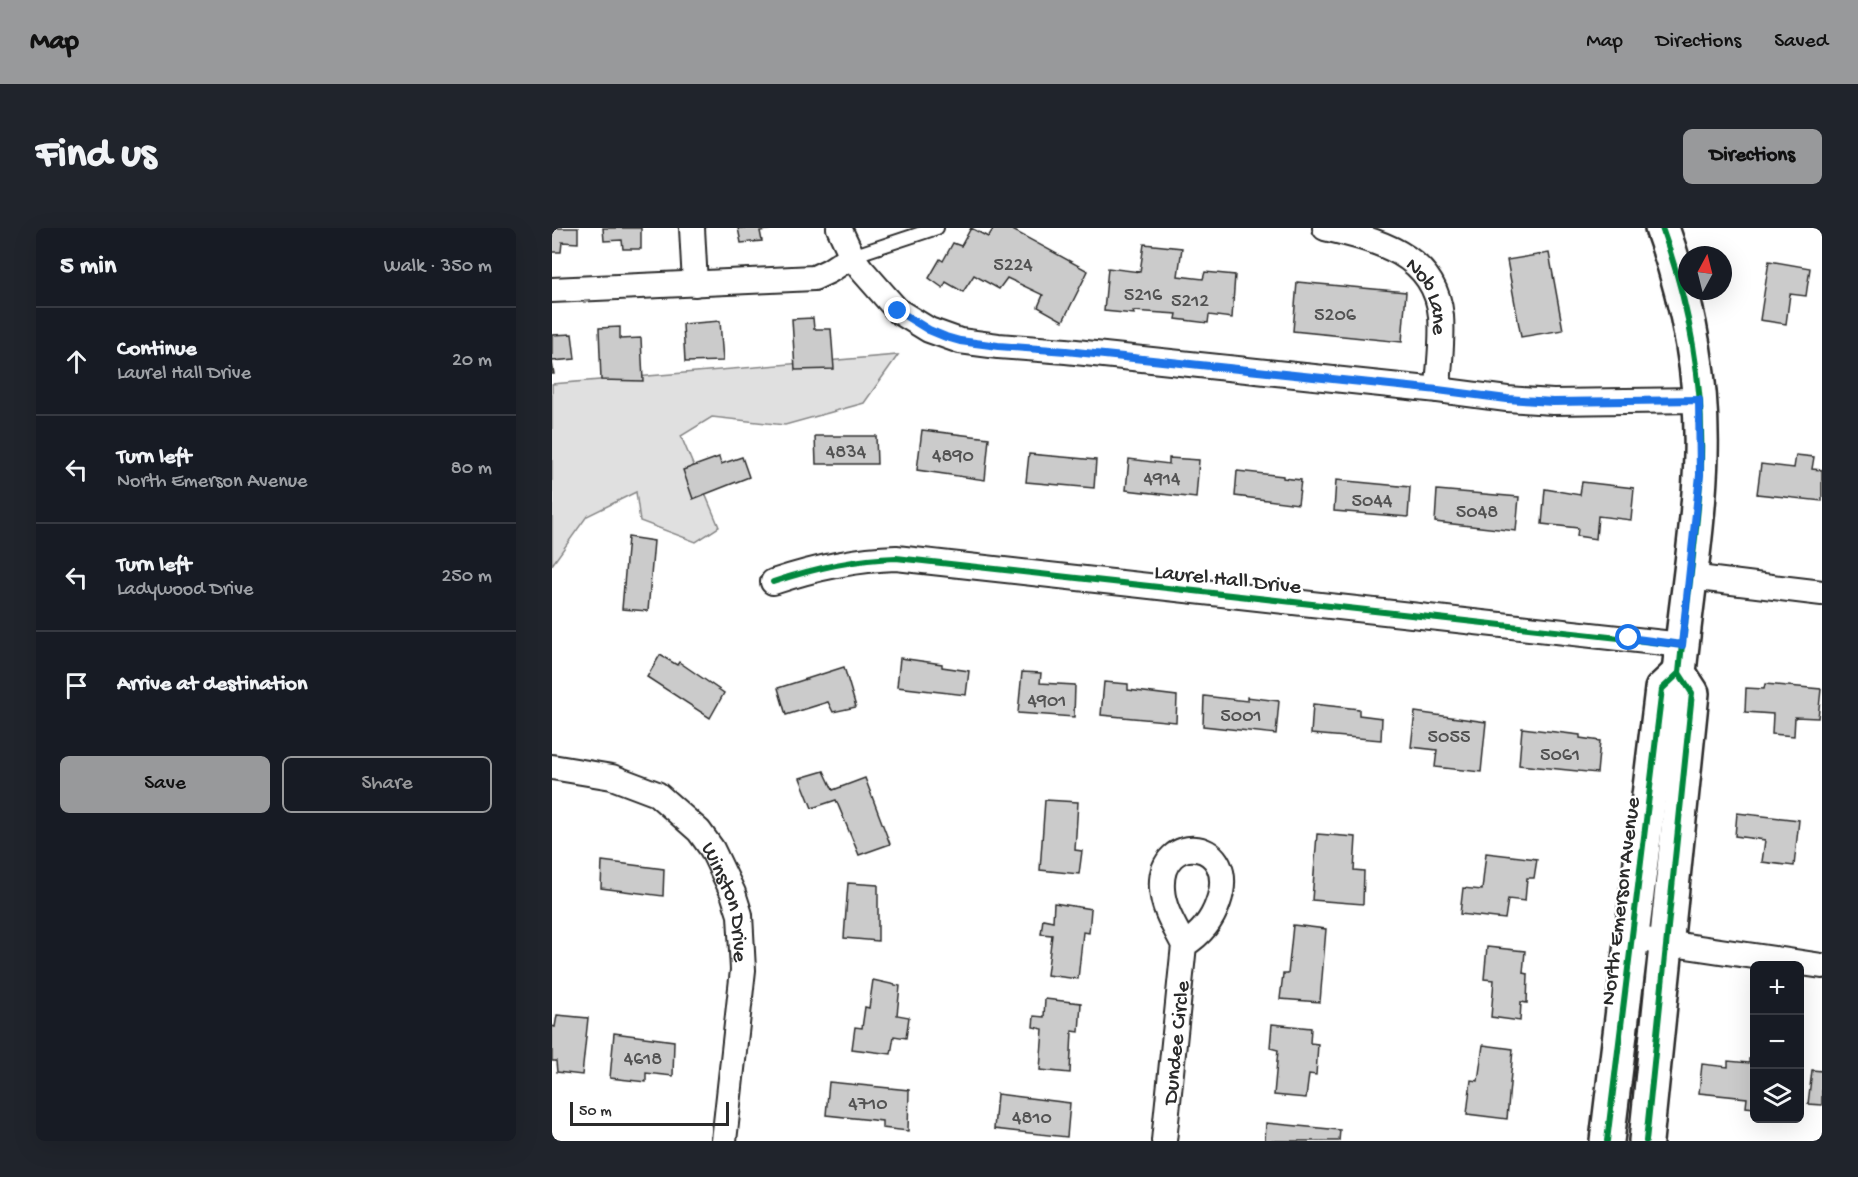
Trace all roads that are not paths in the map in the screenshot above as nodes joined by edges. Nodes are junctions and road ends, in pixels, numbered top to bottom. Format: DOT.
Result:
graph roads {
  1 [pos="692,228"];
  2 [pos="839,228"];
  3 [pos="937,228"];
  4 [pos="1325,228"];
  5 [pos="1665,228"];
  6 [pos="852,255"];
  7 [pos="695,284"];
  8 [pos="557,290"];
  9 [pos="1438,390"];
  10 [pos="1699,400"];
  11 [pos="1690,577"];
  12 [pos="773,582"];
  13 [pos="1822,593"];
  14 [pos="1680,659"];
  15 [pos="552,767"];
  16 [pos="1632,938"];
  17 [pos="1666,943"];
  18 [pos="1184,945"];
  19 [pos="1822,966"];
  20 [pos="724,1141"];
  21 [pos="1164,1141"];
  22 [pos="1607,1141"];
  23 [pos="1646,1141"];
  1 -- 7 [label="street"];
  2 -- 6 [label="street"];
  3 -- 6 [label="lane"];
  4 -- 9 [label="street, Nob Lane"];
  5 -- 10 [label="main road"];
  6 -- 7 [label="street"];
  6 -- 9 [label="street"];
  7 -- 8 [label="street"];
  9 -- 10 [label="street"];
  10 -- 11 [label="main road"];
  11 -- 13 [label="street"];
  11 -- 14 [label="main road"];
  12 -- 14 [label="street, Laurel Hall Drive"];
  14 -- 16 [label="main road, North Emerson Avenue"];
  14 -- 17 [label="main road"];
  15 -- 20 [label="street, Winston Drive"];
  16 -- 17 [label="street"];
  16 -- 22 [label="main road, North Emerson Avenue"];
  17 -- 19 [label="street"];
  17 -- 23 [label="main road"];
  18 -- 21 [label="street, Dundee Circle"];
}
